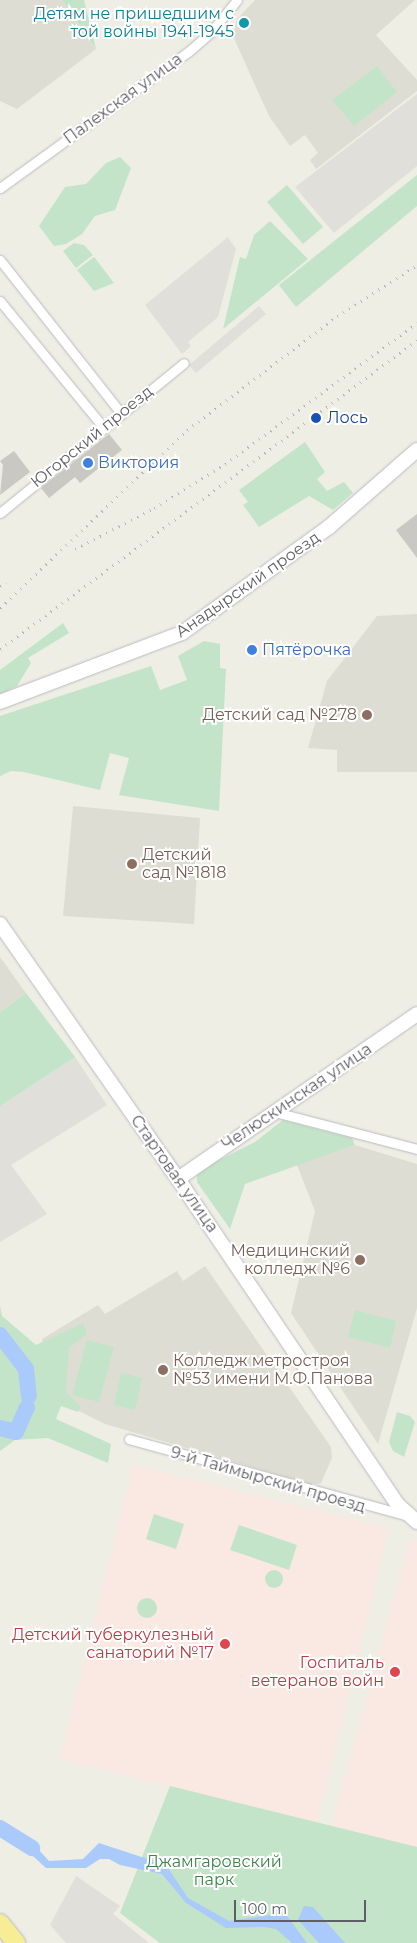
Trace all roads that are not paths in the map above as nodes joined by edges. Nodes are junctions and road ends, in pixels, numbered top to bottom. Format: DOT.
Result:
graph roads {
  1 [pos="237,0"];
  2 [pos="0,188"];
  3 [pos="0,260"];
  4 [pos="0,301"];
  5 [pos="184,363"];
  6 [pos="120,412"];
  7 [pos="103,428"];
  8 [pos="417,450"];
  9 [pos="0,513"];
  10 [pos="0,702"];
  11 [pos="0,924"];
  12 [pos="417,1014"];
  13 [pos="275,1112"];
  14 [pos="417,1148"];
  15 [pos="178,1179"];
  16 [pos="129,1439"];
  17 [pos="413,1519"];
  18 [pos="0,1923"];
  19 [pos="16,1943"];
  1 -- 2 [label="street, Палехская улица"];
  3 -- 6 [label="street"];
  4 -- 7 [label="street"];
  5 -- 6 [label="street, Югорский проезд"];
  6 -- 7 [label="street, Югорский проезд"];
  7 -- 9 [label="street, Югорский проезд"];
  8 -- 10 [label="street, Анадырский проезд"];
  11 -- 15 [label="street, Стартовая улица"];
  12 -- 13 [label="street, Челюскинская улица"];
  13 -- 14 [label="street"];
  13 -- 15 [label="street, Челюскинская улица"];
  15 -- 17 [label="street, Стартовая улица"];
  16 -- 17 [label="street, 9-й Таймырский проезд"];
  18 -- 19 [label="highway"];
}
